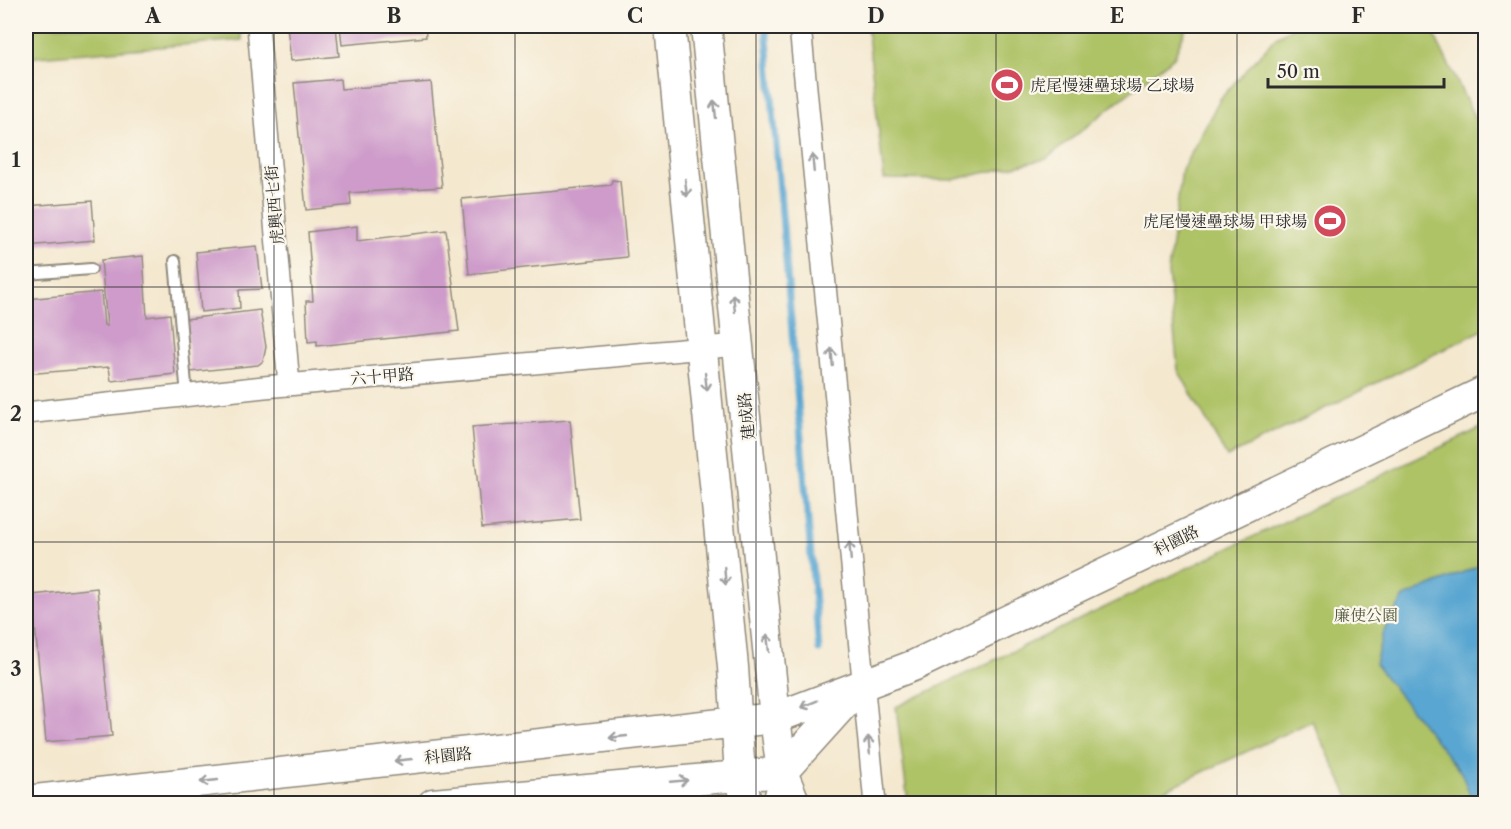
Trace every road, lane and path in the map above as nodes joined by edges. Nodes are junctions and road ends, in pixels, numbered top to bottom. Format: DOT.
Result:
graph roads {
  1 [pos="258,26"];
  2 [pos="670,26"];
  3 [pos="706,26"];
  4 [pos="800,26"];
  5 [pos="175,261"];
  6 [pos="91,268"];
  7 [pos="26,274"];
  8 [pos="738,345"];
  9 [pos="703,347"];
  10 [pos="289,385"];
  11 [pos="1485,391"];
  12 [pos="188,396"];
  13 [pos="26,413"];
  14 [pos="864,683"];
  15 [pos="775,718"];
  16 [pos="738,723"];
  17 [pos="782,772"];
  18 [pos="740,775"];
  19 [pos="26,801"];
  20 [pos="433,804"];
  21 [pos="747,804"];
  22 [pos="773,804"];
  23 [pos="795,804"];
  24 [pos="874,804"];
  1 -- 10 [label="street, 虎興西七街"];
  2 -- 9 [label="street, one-way"];
  8 -- 3 [label="street, 建成路, one-way"];
  14 -- 4 [label="street, one-way"];
  5 -- 12 [label="lane"];
  6 -- 7 [label="lane"];
  8 -- 9 [label="street, 六十甲路"];
  15 -- 8 [label="street, 建成路, one-way"];
  9 -- 10 [label="street, 六十甲路"];
  9 -- 16 [label="street, one-way"];
  10 -- 12 [label="street, 六十甲路"];
  11 -- 14 [label="street, 科園路"];
  12 -- 13 [label="street, 六十甲路"];
  14 -- 15 [label="street, 科園路, one-way"];
  14 -- 17 [label="street, 科園路"];
  24 -- 14 [label="street, one-way"];
  15 -- 16 [label="street, 科園路"];
  15 -- 17 [label="street, 建成路"];
  16 -- 18 [label="street"];
  16 -- 19 [label="street, 科園路, one-way"];
  17 -- 18 [label="street"];
  17 -- 22 [label="street, 科園路"];
  17 -- 23 [label="street, 建成路"];
  20 -- 18 [label="street, one-way"];
  18 -- 21 [label="street"];
}
